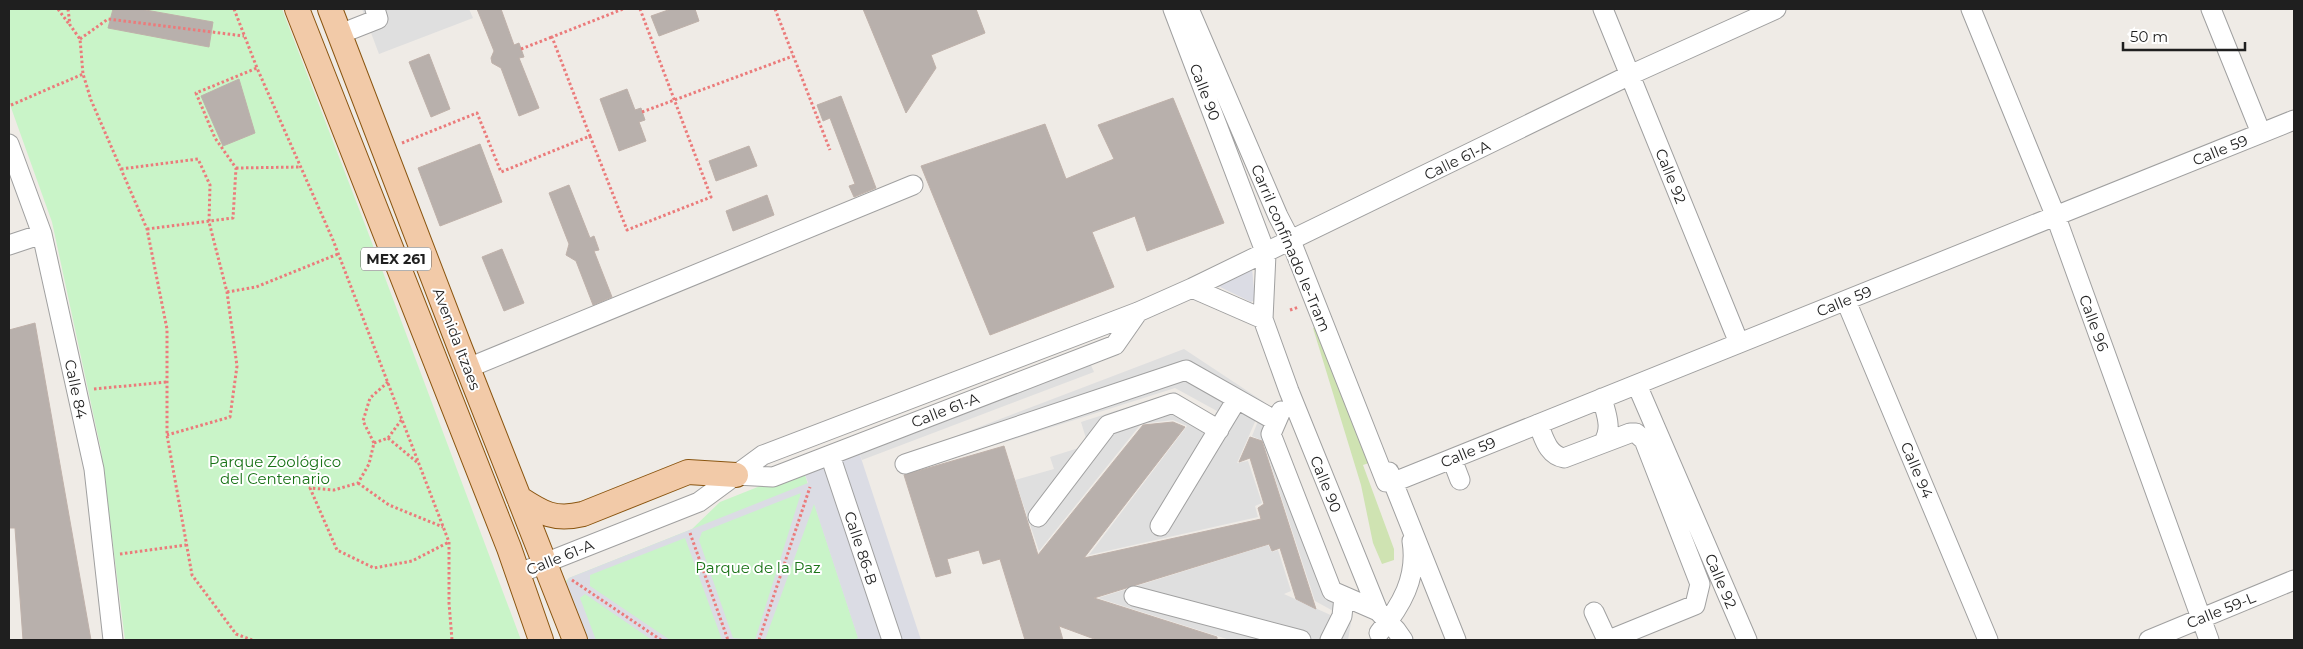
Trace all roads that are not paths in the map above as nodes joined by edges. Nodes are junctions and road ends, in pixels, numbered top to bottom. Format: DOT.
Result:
graph roads {
  1 [pos="297,9"];
  2 [pos="330,9"];
  3 [pos="374,9"];
  4 [pos="1173,9"];
  5 [pos="1190,9"];
  6 [pos="1202,9"];
  7 [pos="1603,9"];
  8 [pos="1776,9"];
  9 [pos="1971,9"];
  10 [pos="2211,9"];
  11 [pos="340,34"];
  12 [pos="311,42"];
  13 [pos="1630,75"];
  14 [pos="2294,120"];
  15 [pos="2261,133"];
  16 [pos="9,144"];
  17 [pos="912,185"];
  18 [pos="2056,217"];
  19 [pos="42,234"];
  20 [pos="1293,240"];
  21 [pos="9,245"];
  22 [pos="1266,254"];
  23 [pos="1192,288"];
  24 [pos="1846,300"];
  25 [pos="1138,312"];
  26 [pos="1263,319"];
  27 [pos="1740,343"];
  28 [pos="434,354"];
  29 [pos="464,358"];
  30 [pos="1636,385"];
  31 [pos="1289,391"];
  32 [pos="1602,398"];
  33 [pos="1237,399"];
  34 [pos="1276,421"];
  35 [pos="1538,424"];
  36 [pos="1219,430"];
  37 [pos="1603,443"];
  38 [pos="830,455"];
  39 [pos="1452,459"];
  40 [pos="905,464"];
  41 [pos="736,475"];
  42 [pos="1460,480"];
  43 [pos="1394,482"];
  44 [pos="519,498"];
  45 [pos="1038,517"];
  46 [pos="1408,518"];
  47 [pos="1160,526"];
  48 [pos="545,561"];
  49 [pos="517,574"];
  50 [pos="1719,576"];
  51 [pos="2294,580"];
  52 [pos="1700,584"];
  53 [pos="1134,596"];
  54 [pos="1344,597"];
  55 [pos="1594,612"];
  56 [pos="2201,618"];
  57 [pos="1381,627"];
  58 [pos="1452,635"];
  59 [pos="113,640"];
  60 [pos="541,640"];
  61 [pos="575,640"];
  62 [pos="892,640"];
  63 [pos="1302,640"];
  64 [pos="1330,640"];
  65 [pos="1403,640"];
  66 [pos="1608,640"];
  67 [pos="1747,640"];
  68 [pos="1988,640"];
  69 [pos="2149,640"];
  70 [pos="2209,640"];
  1 -- 12 [label="main road, Avenida Itzaes / MEX 261"];
  2 -- 11 [label="main road, Avenida Itzaes / MEX 261"];
  3 -- 11 [label="street"];
  4 -- 22 [label="street, Calle 90"];
  5 -- 20 [label="street, Carril confinado Ie-Tram"];
  6 -- 20 [label="street, Calle 90"];
  7 -- 13 [label="street, Calle 92"];
  8 -- 13 [label="street, Calle 61-A"];
  9 -- 18 [label="street, Calle 96"];
  10 -- 15 [label="street"];
  11 -- 12 [label="main road"];
  11 -- 29 [label="main road, Avenida Itzaes / MEX 261"];
  12 -- 28 [label="main road, Avenida Itzaes / MEX 261"];
  13 -- 20 [label="street, Calle 61-A"];
  13 -- 27 [label="street, Calle 92"];
  14 -- 15 [label="street, Calle 59"];
  15 -- 18 [label="street, Calle 59"];
  16 -- 19 [label="street, Calle 84"];
  17 -- 29 [label="street"];
  18 -- 24 [label="street, Calle 59"];
  18 -- 56 [label="street, Calle 96"];
  19 -- 21 [label="street"];
  19 -- 59 [label="street, Calle 84"];
  20 -- 22 [label="street, Calle 61-A"];
  20 -- 43 [label="street"];
  22 -- 23 [label="street, Calle 61-A"];
  22 -- 26 [label="street, Calle 90"];
  23 -- 25 [label="street, Calle 61-A"];
  23 -- 26 [label="street"];
  24 -- 27 [label="street, Calle 59"];
  24 -- 68 [label="street, Calle 94"];
  25 -- 38 [label="street, Calle 61-A"];
  25 -- 41 [label="street, Calle 61-A"];
  26 -- 31 [label="street, Calle 90"];
  27 -- 30 [label="street, Calle 59"];
  28 -- 29 [label="main road"];
  28 -- 49 [label="main road, Avenida Itzaes / MEX 261"];
  29 -- 44 [label="main road, Avenida Itzaes / MEX 261"];
  30 -- 32 [label="street, Calle 59"];
  30 -- 50 [label="street, Calle 92"];
  31 -- 34 [label="street"];
  31 -- 57 [label="street, Calle 90"];
  32 -- 35 [label="street, Calle 59"];
  32 -- 37 [label="street"];
  33 -- 34 [label="street"];
  33 -- 36 [label="street"];
  33 -- 40 [label="street"];
  34 -- 54 [label="street"];
  35 -- 37 [label="street"];
  35 -- 39 [label="street, Calle 59"];
  36 -- 45 [label="street"];
  36 -- 47 [label="street"];
  37 -- 52 [label="street"];
  38 -- 41 [label="street, Calle 61-A"];
  38 -- 62 [label="street, Calle 86-B"];
  39 -- 42 [label="street"];
  39 -- 43 [label="street, Calle 59"];
  41 -- 44 [label="main road"];
  41 -- 48 [label="street, Calle 61-A"];
  43 -- 46 [label="street"];
  44 -- 48 [label="main road, Avenida Itzaes / MEX 261"];
  46 -- 57 [label="street"];
  46 -- 58 [label="street"];
  48 -- 49 [label="street, Calle 61-A"];
  48 -- 61 [label="main road, Avenida Itzaes / MEX 261"];
  49 -- 60 [label="main road, Avenida Itzaes / MEX 261"];
  50 -- 52 [label="street"];
  50 -- 67 [label="street, Calle 92"];
  51 -- 56 [label="street, Calle 59-L"];
  52 -- 66 [label="street"];
  53 -- 63 [label="street"];
  54 -- 57 [label="street"];
  54 -- 64 [label="street"];
  55 -- 66 [label="street"];
  56 -- 69 [label="street, Calle 59-L"];
  56 -- 70 [label="street, Calle 96"];
  57 -- 65 [label="street, Calle 90"];
}
